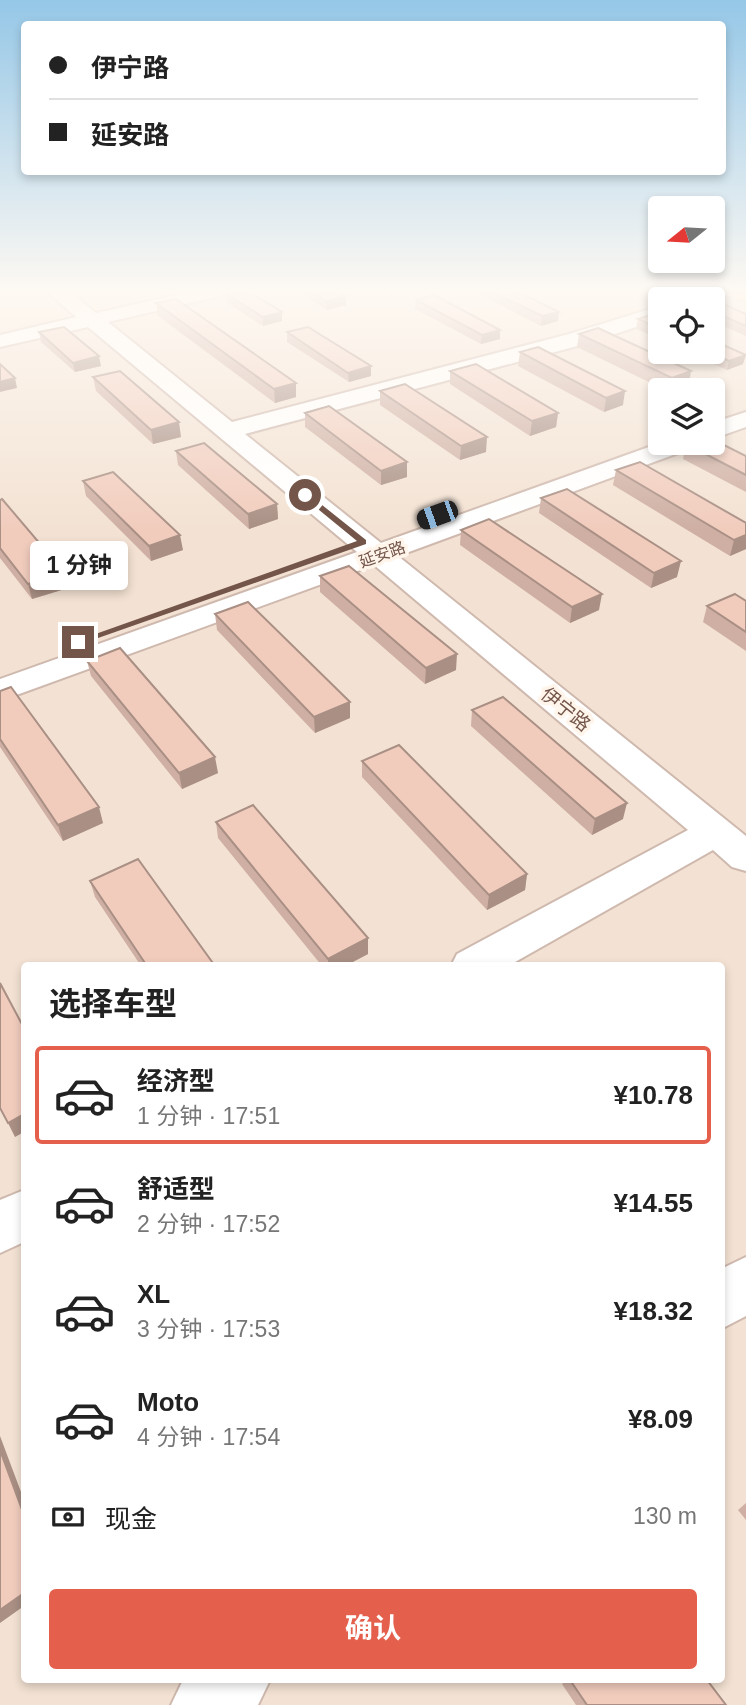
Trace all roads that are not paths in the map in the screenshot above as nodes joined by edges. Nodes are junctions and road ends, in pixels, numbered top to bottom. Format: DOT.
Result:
graph roads {
  1 [pos="155,372"];
  2 [pos="453,372"];
  3 [pos="746,403"];
  4 [pos="725,410"];
  5 [pos="746,419"];
  6 [pos="725,427"];
  7 [pos="228,431"];
  8 [pos="648,440"];
  9 [pos="650,455"];
  10 [pos="373,551"];
  11 [pos="0,669"];
  12 [pos="0,691"];
  13 [pos="715,832"];
  14 [pos="746,857"];
  15 [pos="479,962"];
  16 [pos="21,1216"];
  17 [pos="0,1228"];
  18 [pos="746,1283"];
  19 [pos="725,1299"];
  20 [pos="233,1683"];
  21 [pos="205,1705"];
  1 -- 7 [label="street, 伊宁路"];
  2 -- 7 [label="street"];
  3 -- 4 [label="street"];
  5 -- 6 [label="street"];
  7 -- 10 [label="street, 伊宁路"];
  8 -- 10 [label="street, 延安路"];
  9 -- 12 [label="street, 延安路"];
  10 -- 11 [label="street, 延安路"];
  10 -- 13 [label="street, 伊宁路"];
  13 -- 14 [label="street, 伊宁路"];
  13 -- 15 [label="street"];
  16 -- 17 [label="street"];
  18 -- 19 [label="street"];
  20 -- 21 [label="street"];
}
